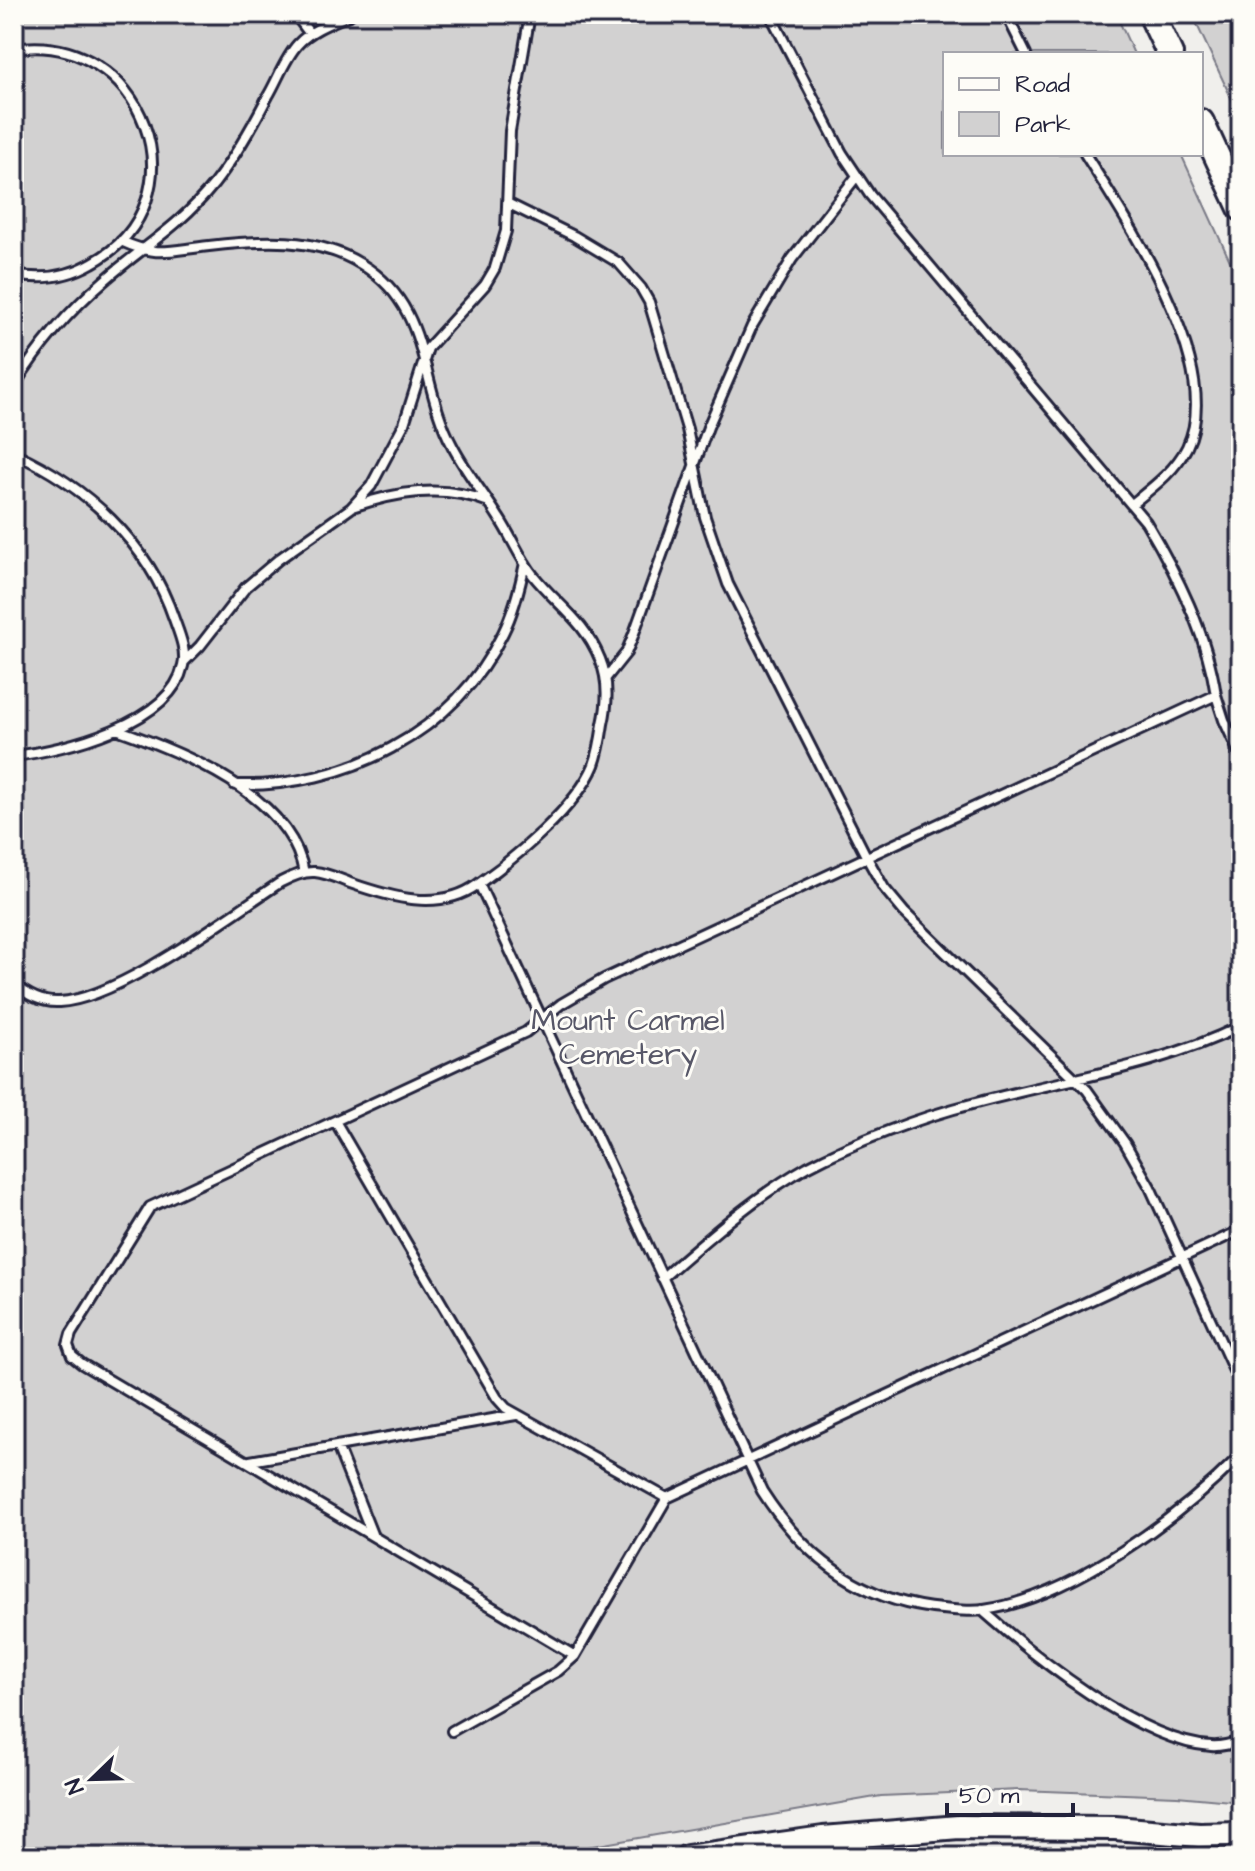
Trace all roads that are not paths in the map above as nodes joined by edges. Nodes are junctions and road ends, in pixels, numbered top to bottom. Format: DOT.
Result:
graph roads {
  1 [pos="295,14"];
  2 [pos="351,14"];
  3 [pos="530,14"];
  4 [pos="770,14"];
  5 [pos="1006,14"];
  6 [pos="1151,14"];
  7 [pos="310,34"];
  8 [pos="14,49"];
  9 [pos="1025,52"];
  10 [pos="1169,52"];
  11 [pos="1203,126"];
  12 [pos="1086,156"];
  13 [pos="857,176"];
  14 [pos="509,204"];
  15 [pos="1241,208"];
  16 [pos="121,241"];
  17 [pos="143,251"];
  18 [pos="14,275"];
  19 [pos="423,357"];
  20 [pos="14,386"];
  21 [pos="14,453"];
  22 [pos="695,468"];
  23 [pos="487,502"];
  24 [pos="1132,504"];
  25 [pos="351,508"];
  26 [pos="525,563"];
  27 [pos="184,662"];
  28 [pos="606,678"];
  29 [pos="1216,695"];
  30 [pos="116,729"];
  31 [pos="14,756"];
  32 [pos="1241,757"];
  33 [pos="235,785"];
  34 [pos="866,856"];
  35 [pos="304,873"];
  36 [pos="479,884"];
  37 [pos="14,984"];
  38 [pos="542,1020"];
  39 [pos="1241,1026"];
  40 [pos="1075,1079"];
  41 [pos="335,1121"];
  42 [pos="1241,1230"];
  43 [pos="1184,1257"];
  44 [pos="662,1278"];
  45 [pos="1241,1386"];
  46 [pos="517,1415"];
  47 [pos="337,1446"];
  48 [pos="1241,1455"];
  49 [pos="249,1461"];
  50 [pos="748,1462"];
  51 [pos="667,1498"];
  52 [pos="372,1534"];
  53 [pos="982,1610"];
  54 [pos="575,1656"];
  55 [pos="452,1731"];
  56 [pos="1241,1741"];
  57 [pos="1241,1834"];
  58 [pos="687,1857"];
  1 -- 7 [label="lane"];
  2 -- 7 [label="lane"];
  3 -- 14 [label="lane"];
  4 -- 13 [label="lane"];
  5 -- 9 [label="lane"];
  6 -- 10 [label="main road"];
  7 -- 17 [label="lane"];
  8 -- 16 [label="lane"];
  11 -- 15 [label="main road"];
  12 -- 24 [label="lane"];
  13 -- 22 [label="lane"];
  13 -- 24 [label="lane"];
  14 -- 19 [label="lane"];
  14 -- 22 [label="lane"];
  16 -- 17 [label="lane"];
  16 -- 18 [label="lane"];
  17 -- 19 [label="lane"];
  17 -- 20 [label="lane"];
  19 -- 23 [label="lane"];
  19 -- 25 [label="lane"];
  21 -- 27 [label="lane"];
  22 -- 28 [label="lane"];
  22 -- 34 [label="lane"];
  23 -- 25 [label="lane"];
  23 -- 26 [label="lane"];
  24 -- 29 [label="lane"];
  25 -- 27 [label="lane"];
  26 -- 28 [label="lane"];
  26 -- 33 [label="lane"];
  27 -- 30 [label="lane"];
  28 -- 36 [label="lane"];
  29 -- 32 [label="lane"];
  29 -- 34 [label="lane"];
  30 -- 31 [label="lane"];
  30 -- 33 [label="lane"];
  33 -- 35 [label="lane"];
  34 -- 38 [label="lane"];
  34 -- 40 [label="lane"];
  35 -- 36 [label="lane"];
  35 -- 37 [label="lane"];
  36 -- 38 [label="lane"];
  38 -- 41 [label="lane"];
  38 -- 44 [label="lane"];
  39 -- 40 [label="lane"];
  40 -- 43 [label="lane"];
  40 -- 44 [label="lane"];
  41 -- 46 [label="lane"];
  41 -- 49 [label="lane"];
  42 -- 43 [label="lane"];
  43 -- 45 [label="lane"];
  43 -- 50 [label="lane"];
  44 -- 50 [label="lane"];
  46 -- 47 [label="lane"];
  46 -- 51 [label="lane"];
  47 -- 49 [label="lane"];
  47 -- 52 [label="lane"];
  48 -- 53 [label="lane"];
  49 -- 52 [label="lane"];
  50 -- 51 [label="lane"];
  50 -- 53 [label="lane"];
  51 -- 54 [label="lane"];
  52 -- 54 [label="lane"];
  53 -- 56 [label="lane"];
  54 -- 55 [label="lane"];
  57 -- 58 [label="main road"];
}
